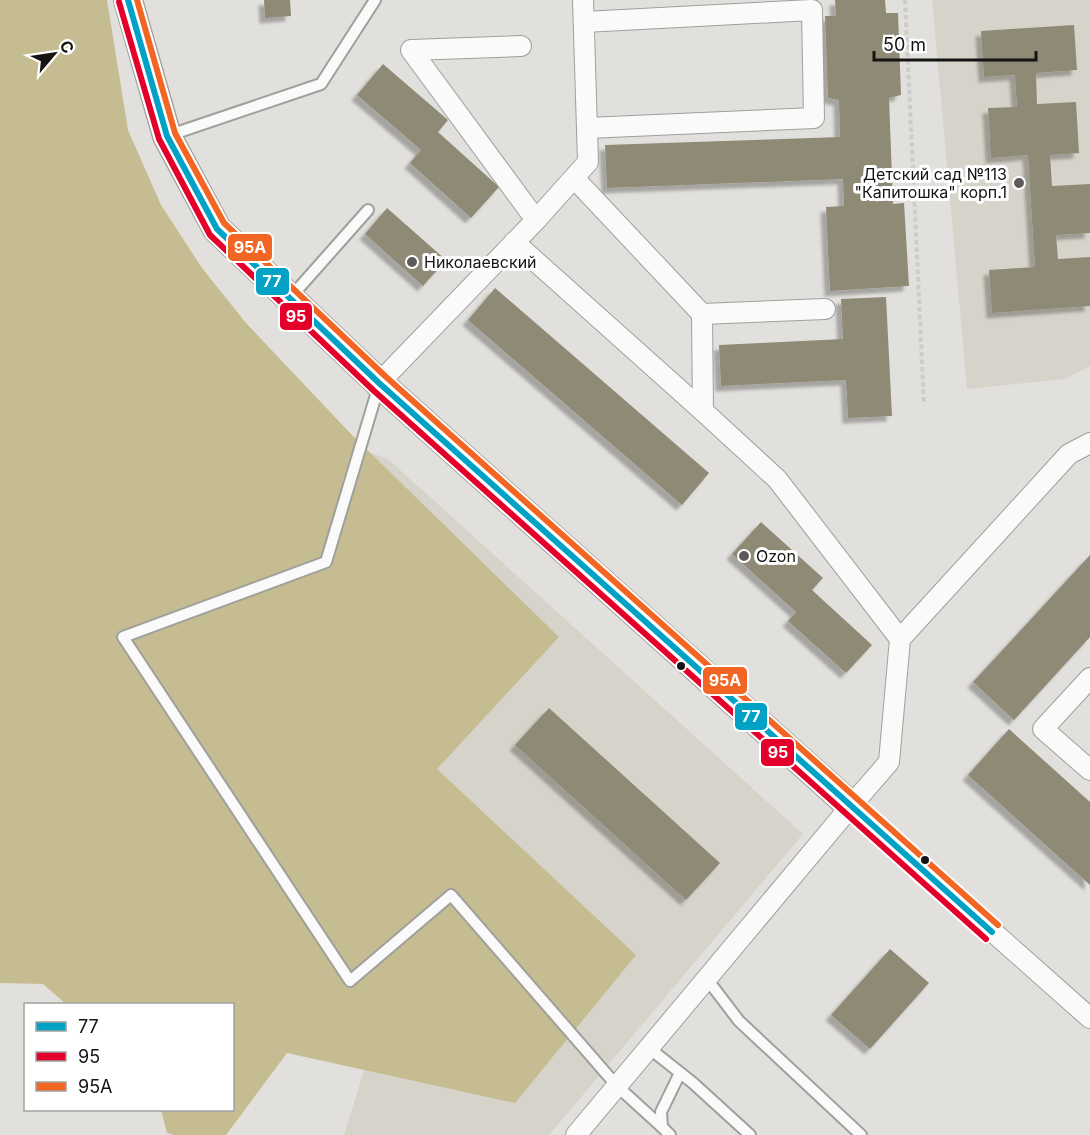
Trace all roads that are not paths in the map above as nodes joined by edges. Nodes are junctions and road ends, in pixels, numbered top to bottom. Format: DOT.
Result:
graph roads {
  1 [pos="128,0"];
  2 [pos="375,0"];
  3 [pos="583,0"];
  4 [pos="584,22"];
  5 [pos="521,46"];
  6 [pos="587,128"];
  7 [pos="167,136"];
  8 [pos="574,178"];
  9 [pos="368,210"];
  10 [pos="536,220"];
  11 [pos="514,242"];
  12 [pos="290,298"];
  13 [pos="825,309"];
  14 [pos="702,314"];
  15 [pos="379,383"];
  16 [pos="703,411"];
  17 [pos="1090,443"];
  18 [pos="900,639"];
  19 [pos="1090,678"];
  20 [pos="1090,770"];
  21 [pos="851,806"];
  22 [pos="707,980"];
  23 [pos="1090,1018"];
  24 [pos="649,1048"];
  25 [pos="680,1073"];
  26 [pos="617,1086"];
  27 [pos="666,1131"];
  28 [pos="576,1135"];
  29 [pos="750,1135"];
  30 [pos="861,1135"];
  1 -- 7 [label="street"];
  2 -- 7 [label="lane"];
  3 -- 4 [label="street"];
  4 -- 6 [label="street"];
  4 -- 6 [label="street"];
  5 -- 10 [label="street"];
  6 -- 8 [label="street"];
  7 -- 12 [label="street"];
  8 -- 10 [label="street"];
  8 -- 14 [label="street"];
  9 -- 12 [label="lane"];
  10 -- 11 [label="street"];
  11 -- 15 [label="street"];
  11 -- 16 [label="street"];
  12 -- 15 [label="street"];
  13 -- 14 [label="street"];
  14 -- 16 [label="street"];
  15 -- 21 [label="street"];
  15 -- 26 [label="lane"];
  16 -- 18 [label="street"];
  17 -- 18 [label="street"];
  18 -- 21 [label="street"];
  19 -- 20 [label="street"];
  21 -- 22 [label="street"];
  21 -- 23 [label="street"];
  22 -- 24 [label="street"];
  22 -- 30 [label="lane"];
  24 -- 25 [label="lane"];
  24 -- 26 [label="street"];
  25 -- 27 [label="lane"];
  25 -- 29 [label="lane"];
  26 -- 27 [label="lane"];
  26 -- 28 [label="street"];
}
